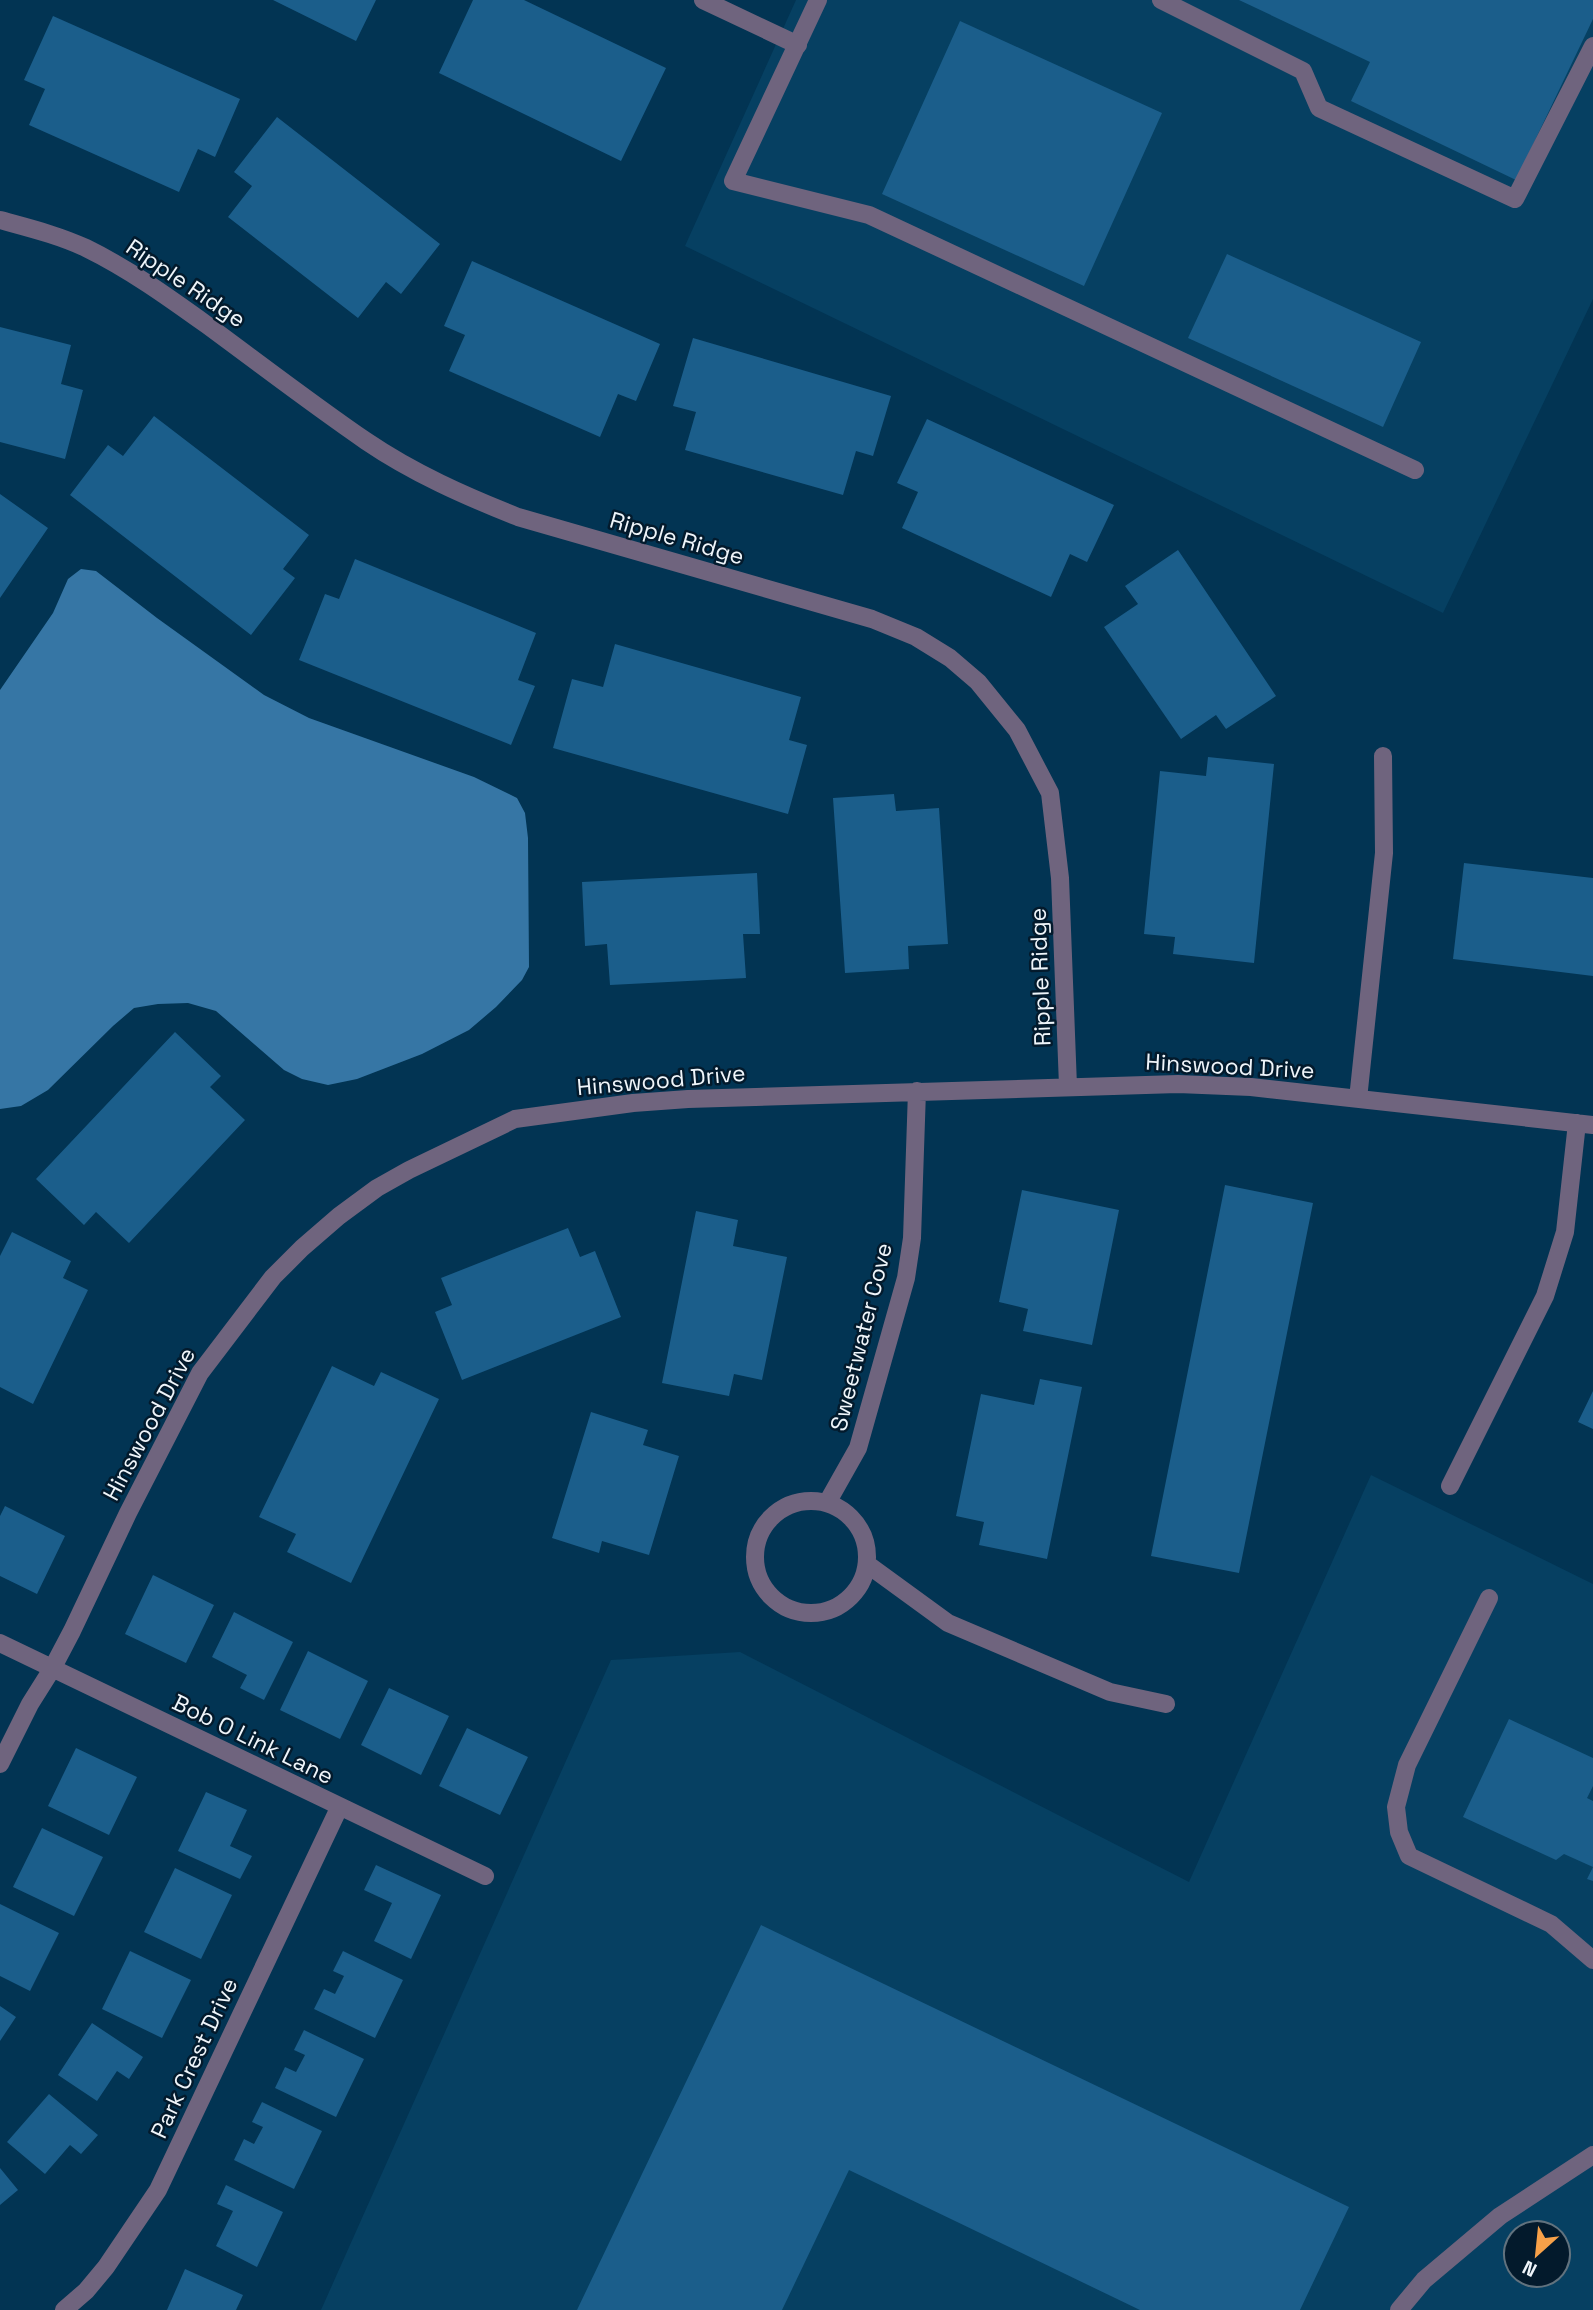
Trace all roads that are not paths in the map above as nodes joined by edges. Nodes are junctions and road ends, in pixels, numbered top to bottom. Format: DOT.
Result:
graph roads {
  1 [pos="703,0"];
  2 [pos="818,0"];
  3 [pos="1161,0"];
  4 [pos="798,45"];
  5 [pos="1593,46"];
  6 [pos="0,220"];
  7 [pos="1415,470"];
  8 [pos="1383,756"];
  9 [pos="1068,1086"];
  10 [pos="917,1091"];
  11 [pos="1358,1099"];
  12 [pos="1585,1124"];
  13 [pos="1450,1486"];
  14 [pos="827,1503"];
  15 [pos="867,1564"];
  16 [pos="1489,1598"];
  17 [pos="0,1643"];
  18 [pos="52,1669"];
  19 [pos="1166,1704"];
  20 [pos="0,1764"];
  21 [pos="339,1808"];
  22 [pos="485,1876"];
  23 [pos="1593,1961"];
  24 [pos="1593,2155"];
  25 [pos="64,2310"];
  26 [pos="1399,2310"];
  1 -- 4 [label="street"];
  2 -- 4 [label="street"];
  3 -- 5 [label="street"];
  4 -- 7 [label="street"];
  6 -- 9 [label="street, Ripple Ridge"];
  8 -- 11 [label="street"];
  9 -- 10 [label="street, Hinswood Drive"];
  9 -- 11 [label="street, Hinswood Drive"];
  10 -- 14 [label="street, Sweetwater Cove"];
  10 -- 18 [label="street, Hinswood Drive"];
  11 -- 12 [label="street, Hinswood Drive"];
  12 -- 13 [label="street"];
  14 -- 15 [label="street"];
  14 -- 15 [label="street"];
  15 -- 19 [label="street"];
  16 -- 23 [label="street"];
  17 -- 18 [label="street, Bob O Link Lane"];
  18 -- 20 [label="street, Hinswood Drive"];
  18 -- 21 [label="street, Bob O Link Lane"];
  21 -- 22 [label="street, Bob O Link Lane"];
  21 -- 25 [label="street, Park Crest Drive"];
  24 -- 26 [label="street"];
}
